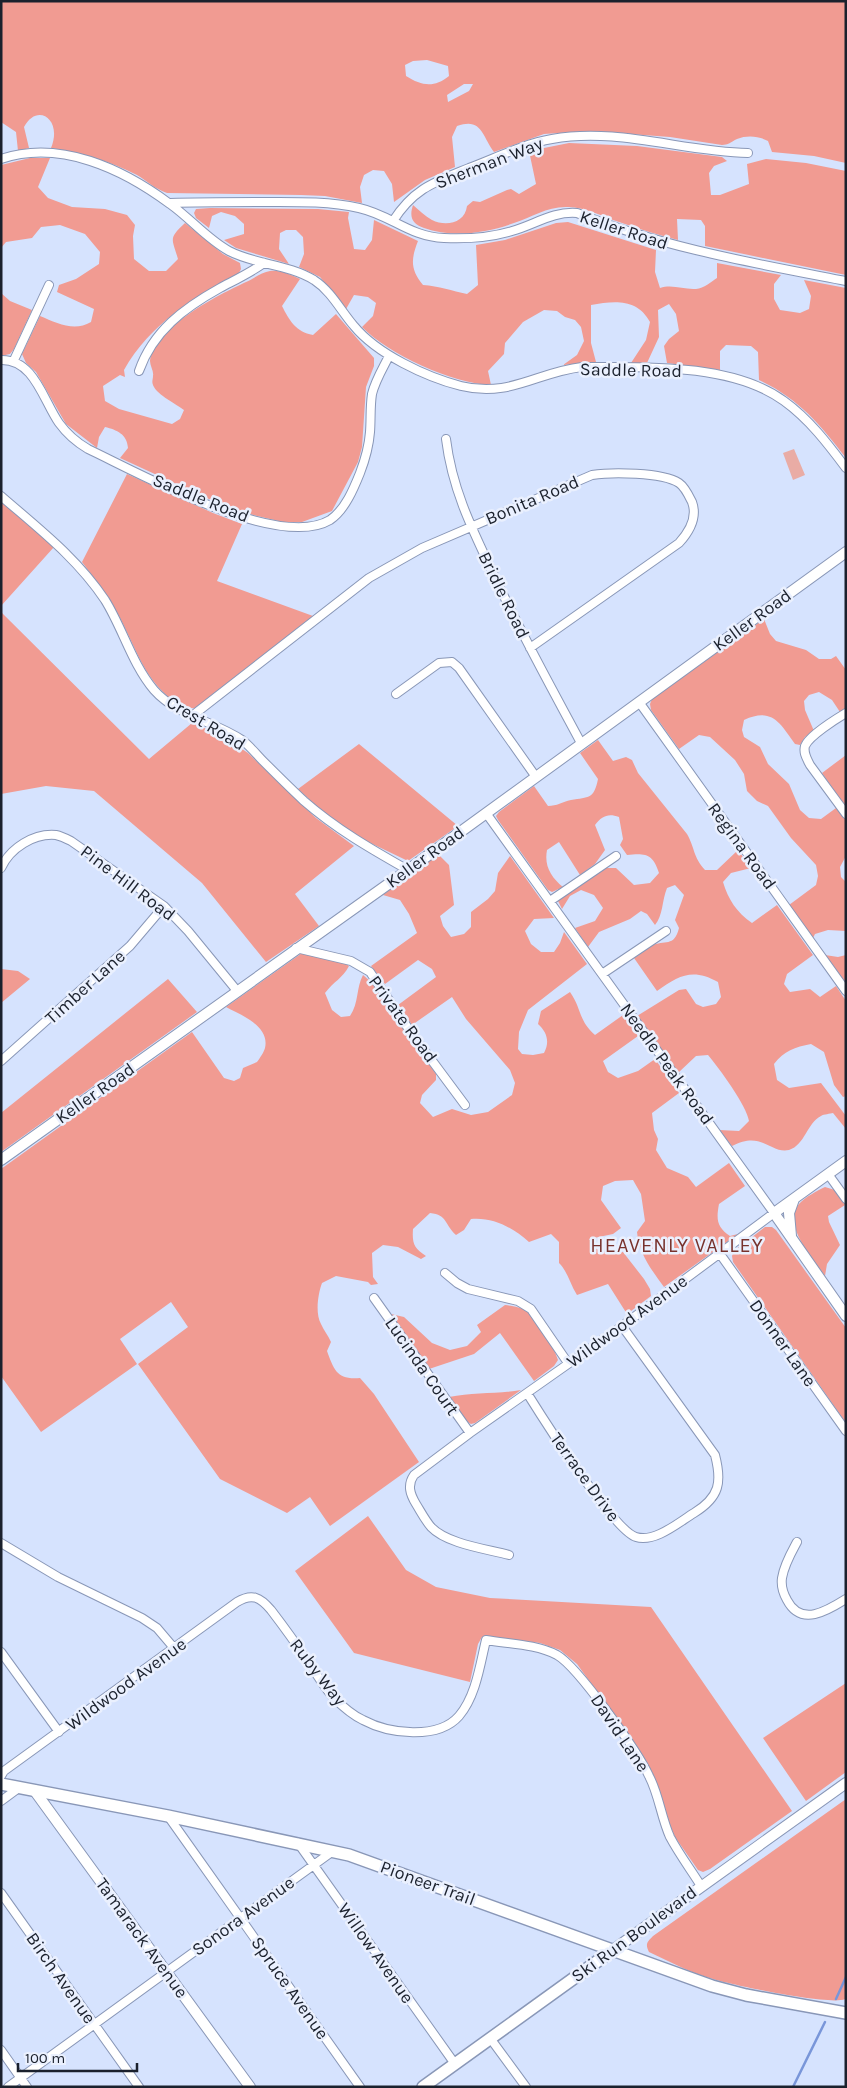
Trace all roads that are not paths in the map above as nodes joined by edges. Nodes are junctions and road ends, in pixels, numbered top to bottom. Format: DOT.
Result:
graph roads {
  1 [pos="748,153"];
  2 [pos="1,159"];
  3 [pos="170,204"];
  4 [pos="393,221"];
  5 [pos="264,263"];
  6 [pos="846,281"];
  7 [pos="49,285"];
  8 [pos="390,356"];
  9 [pos="1,360"];
  10 [pos="14,360"];
  11 [pos="139,372"];
  12 [pos="446,439"];
  13 [pos="846,468"];
  14 [pos="1,496"];
  15 [pos="471,527"];
  16 [pos="846,552"];
  17 [pos="530,648"];
  18 [pos="396,694"];
  19 [pos="638,702"];
  20 [pos="846,713"];
  21 [pos="192,716"];
  22 [pos="581,743"];
  23 [pos="536,777"];
  24 [pos="486,813"];
  25 [pos="846,814"];
  26 [pos="616,856"];
  27 [pos="1,868"];
  28 [pos="408,870"];
  29 [pos="550,901"];
  30 [pos="164,906"];
  31 [pos="666,931"];
  32 [pos="296,948"];
  33 [pos="602,974"];
  34 [pos="846,991"];
  35 [pos="238,992"];
  36 [pos="1,1061"];
  37 [pos="465,1105"];
  38 [pos="1,1160"];
  39 [pos="846,1160"];
  40 [pos="828,1174"];
  41 [pos="794,1199"];
  42 [pos="846,1199"];
  43 [pos="774,1213"];
  44 [pos="792,1239"];
  45 [pos="720,1254"];
  46 [pos="444,1273"];
  47 [pos="374,1298"];
  48 [pos="846,1316"];
  49 [pos="622,1326"];
  50 [pos="568,1363"];
  51 [pos="527,1393"];
  52 [pos="846,1431"];
  53 [pos="470,1433"];
  54 [pos="797,1542"];
  55 [pos="1,1543"];
  56 [pos="509,1555"];
  57 [pos="253,1596"];
  58 [pos="846,1599"];
  59 [pos="486,1640"];
  60 [pos="174,1648"];
  61 [pos="1,1652"];
  62 [pos="59,1732"];
  63 [pos="1,1776"];
  64 [pos="846,1783"];
  65 [pos="1,1784"];
  66 [pos="20,1787"];
  67 [pos="34,1790"];
  68 [pos="1,1801"];
  69 [pos="168,1816"];
  70 [pos="298,1843"];
  71 [pos="333,1851"];
  72 [pos="314,1865"];
  73 [pos="701,1886"];
  74 [pos="1,1893"];
  75 [pos="240,1918"];
  76 [pos="613,1950"];
  77 [pos="167,1972"];
  78 [pos="846,2013"];
  79 [pos="94,2024"];
  80 [pos="490,2038"];
  81 [pos="1,2050"];
  82 [pos="455,2064"];
  83 [pos="21,2077"];
  84 [pos="8,2087"];
  85 [pos="28,2087"];
  86 [pos="139,2087"];
  87 [pos="250,2087"];
  88 [pos="360,2087"];
  89 [pos="423,2087"];
  90 [pos="526,2087"];
  1 -- 4 [label="street, Sherman Way"];
  2 -- 3 [label="street, Saddle Road"];
  3 -- 4 [label="street, Keller Road"];
  3 -- 5 [label="street, Saddle Road"];
  4 -- 6 [label="street, Keller Road"];
  5 -- 8 [label="street, Saddle Road"];
  5 -- 11 [label="street"];
  7 -- 10 [label="street"];
  8 -- 10 [label="street, Saddle Road"];
  8 -- 13 [label="street, Saddle Road"];
  9 -- 10 [label="street"];
  12 -- 15 [label="street, Bridle Road"];
  14 -- 21 [label="street, Crest Road"];
  15 -- 17 [label="street, Bridle Road"];
  15 -- 17 [label="street, Bonita Road"];
  15 -- 21 [label="street, Bonita Road"];
  16 -- 19 [label="street, Keller Road"];
  17 -- 22 [label="street, Bridle Road"];
  18 -- 23 [label="street"];
  19 -- 22 [label="street, Keller Road"];
  19 -- 34 [label="street, Regina Road"];
  20 -- 25 [label="street"];
  21 -- 28 [label="street, Crest Road"];
  22 -- 23 [label="street, Keller Road"];
  23 -- 24 [label="street, Keller Road"];
  24 -- 28 [label="street, Keller Road"];
  24 -- 29 [label="street, Needle Peak Road"];
  26 -- 29 [label="street"];
  27 -- 30 [label="street, Pine Hill Road"];
  28 -- 32 [label="street, Keller Road"];
  29 -- 33 [label="street, Needle Peak Road"];
  30 -- 35 [label="street, Pine Hill Road"];
  30 -- 36 [label="street, Timber Lane"];
  31 -- 33 [label="street"];
  32 -- 35 [label="street, Keller Road"];
  32 -- 37 [label="street, Private Road"];
  33 -- 43 [label="street, Needle Peak Road"];
  35 -- 38 [label="street, Keller Road"];
  39 -- 40 [label="street, Wildwood Avenue"];
  40 -- 41 [label="street, Wildwood Avenue"];
  40 -- 42 [label="street"];
  41 -- 43 [label="street, Wildwood Avenue"];
  41 -- 44 [label="street"];
  43 -- 44 [label="street, Needle Peak Road"];
  43 -- 45 [label="street, Wildwood Avenue"];
  44 -- 48 [label="street, Needle Peak Road"];
  45 -- 49 [label="street, Wildwood Avenue"];
  45 -- 52 [label="street, Donner Lane"];
  46 -- 50 [label="street"];
  47 -- 53 [label="street, Lucinda Court"];
  49 -- 50 [label="street, Wildwood Avenue"];
  49 -- 51 [label="street, Terrace Drive"];
  50 -- 51 [label="street, Wildwood Avenue"];
  51 -- 53 [label="street, Wildwood Avenue"];
  53 -- 56 [label="street, Wildwood Avenue"];
  54 -- 58 [label="street"];
  55 -- 60 [label="street"];
  57 -- 59 [label="street, Ruby Way"];
  57 -- 60 [label="street, Wildwood Avenue"];
  59 -- 73 [label="street, David Lane"];
  60 -- 62 [label="street, Wildwood Avenue"];
  61 -- 62 [label="street"];
  62 -- 63 [label="street, Wildwood Avenue"];
  64 -- 73 [label="street, Ski Run Boulevard"];
  65 -- 66 [label="main road, Pioneer Trail"];
  66 -- 67 [label="main road, Pioneer Trail"];
  66 -- 68 [label="street"];
  67 -- 69 [label="main road, Pioneer Trail"];
  67 -- 77 [label="street, Tamarack Avenue"];
  69 -- 70 [label="main road, Pioneer Trail"];
  69 -- 75 [label="street, Spruce Avenue"];
  70 -- 71 [label="main road, Pioneer Trail"];
  70 -- 72 [label="street, Willow Avenue"];
  71 -- 72 [label="street, Sonora Avenue"];
  71 -- 76 [label="main road, Pioneer Trail"];
  72 -- 75 [label="street, Sonora Avenue"];
  72 -- 82 [label="street, Willow Avenue"];
  73 -- 76 [label="street, Ski Run Boulevard"];
  74 -- 79 [label="street, Birch Avenue"];
  75 -- 77 [label="street, Sonora Avenue"];
  75 -- 88 [label="street, Spruce Avenue"];
  76 -- 78 [label="main road, Pioneer Trail"];
  76 -- 80 [label="main road, Ski Run Boulevard"];
  77 -- 79 [label="street, Sonora Avenue"];
  77 -- 87 [label="street, Tamarack Avenue"];
  79 -- 83 [label="street, Sonora Avenue"];
  79 -- 86 [label="street, Birch Avenue"];
  80 -- 82 [label="main road, Ski Run Boulevard"];
  80 -- 90 [label="street"];
  81 -- 83 [label="street"];
  82 -- 89 [label="main road, Ski Run Boulevard"];
  83 -- 84 [label="street, Sonora Avenue"];
  83 -- 85 [label="street"];
}
